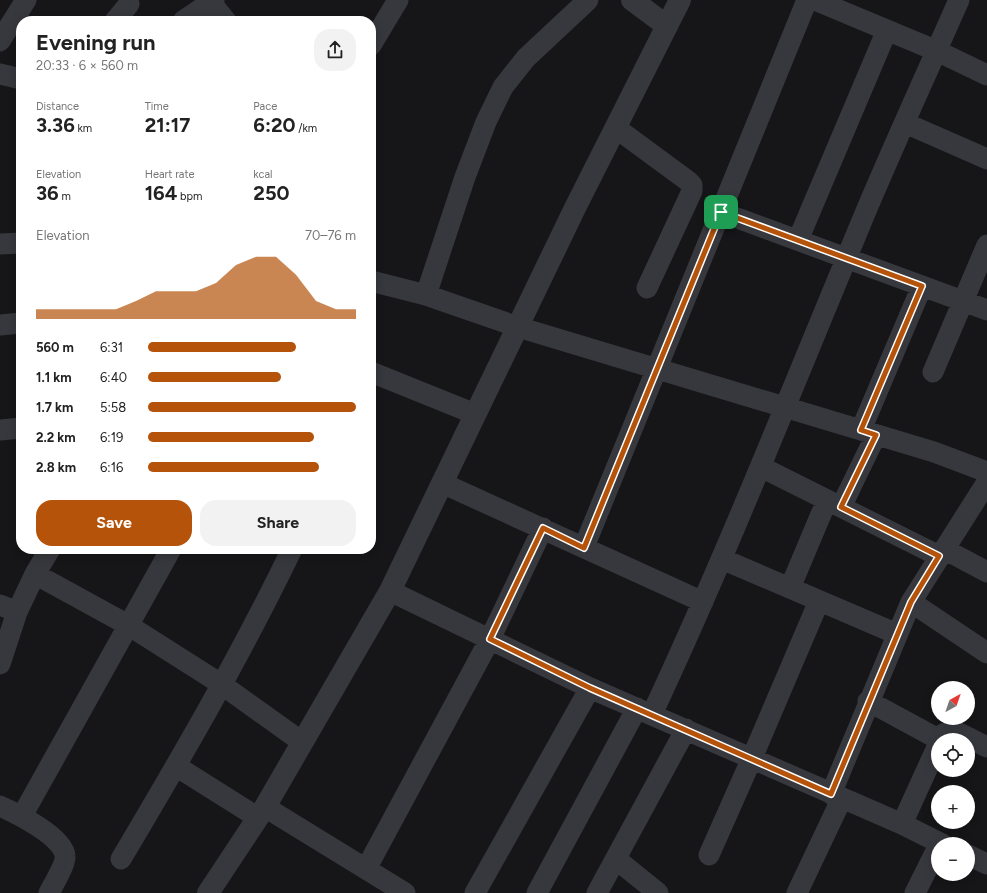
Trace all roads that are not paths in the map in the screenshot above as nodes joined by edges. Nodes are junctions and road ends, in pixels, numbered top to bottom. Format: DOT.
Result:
graph roads {
  1 [pos="26,0"];
  2 [pos="211,0"];
  3 [pos="398,0"];
  4 [pos="588,0"];
  5 [pos="632,0"];
  6 [pos="680,0"];
  7 [pos="807,0"];
  8 [pos="815,0"];
  9 [pos="959,0"];
  10 [pos="129,4"];
  11 [pos="119,16"];
  12 [pos="190,16"];
  13 [pos="222,16"];
  14 [pos="666,26"];
  15 [pos="887,30"];
  16 [pos="376,37"];
  17 [pos="0,41"];
  18 [pos="937,51"];
  19 [pos="0,74"];
  20 [pos="987,75"];
  21 [pos="16,78"];
  22 [pos="905,123"];
  23 [pos="616,128"];
  24 [pos="987,159"];
  25 [pos="721,212"];
  26 [pos="798,240"];
  27 [pos="16,243"];
  28 [pos="0,244"];
  29 [pos="987,245"];
  30 [pos="847,258"];
  31 [pos="376,282"];
  32 [pos="922,286"];
  33 [pos="648,288"];
  34 [pos="426,295"];
  35 [pos="962,301"];
  36 [pos="987,310"];
  37 [pos="16,323"];
  38 [pos="0,325"];
  39 [pos="518,327"];
  40 [pos="658,368"];
  41 [pos="933,372"];
  42 [pos="376,378"];
  43 [pos="786,408"];
  44 [pos="475,414"];
  45 [pos="16,428"];
  46 [pos="0,430"];
  47 [pos="868,432"];
  48 [pos="761,467"];
  49 [pos="987,472"];
  50 [pos="987,482"];
  51 [pos="442,483"];
  52 [pos="834,504"];
  53 [pos="543,528"];
  54 [pos="584,548"];
  55 [pos="942,553"];
  56 [pos="47,554"];
  57 [pos="168,554"];
  58 [pos="290,554"];
  59 [pos="722,559"];
  60 [pos="987,572"];
  61 [pos="35,574"];
  62 [pos="790,588"];
  63 [pos="390,591"];
  64 [pos="819,601"];
  65 [pos="703,602"];
  66 [pos="911,602"];
  67 [pos="9,608"];
  68 [pos="128,625"];
  69 [pos="897,634"];
  70 [pos="490,639"];
  71 [pos="987,653"];
  72 [pos="0,664"];
  73 [pos="221,684"];
  74 [pos="590,688"];
  75 [pos="868,701"];
  76 [pos="645,711"];
  77 [pos="686,729"];
  78 [pos="302,742"];
  79 [pos="987,747"];
  80 [pos="752,758"];
  81 [pos="931,760"];
  82 [pos="176,766"];
  83 [pos="836,796"];
  84 [pos="0,806"];
  85 [pos="261,812"];
  86 [pos="22,816"];
  87 [pos="902,824"];
  88 [pos="931,840"];
  89 [pos="709,855"];
  90 [pos="975,858"];
  91 [pos="121,859"];
  92 [pos="616,859"];
  93 [pos="931,862"];
  94 [pos="987,864"];
  95 [pos="366,869"];
  96 [pos="49,893"];
  97 [pos="208,893"];
  98 [pos="403,893"];
  99 [pos="475,893"];
  100 [pos="537,893"];
  101 [pos="597,893"];
  102 [pos="658,893"];
  103 [pos="796,893"];
  104 [pos="915,893"];
  1 -- 17 [label="street"];
  2 -- 12 [label="street"];
  2 -- 13 [label="street"];
  3 -- 16 [label="street"];
  4 -- 34 [label="street"];
  5 -- 14 [label="street"];
  6 -- 14 [label="street"];
  7 -- 25 [label="street"];
  8 -- 15 [label="street"];
  9 -- 18 [label="street"];
  10 -- 11 [label="street"];
  14 -- 23 [label="street"];
  15 -- 18 [label="street"];
  15 -- 26 [label="street"];
  18 -- 20 [label="street"];
  18 -- 22 [label="street"];
  19 -- 21 [label="street"];
  22 -- 24 [label="street"];
  22 -- 30 [label="street"];
  23 -- 33 [label="street"];
  23 -- 39 [label="street"];
  25 -- 26 [label="street"];
  25 -- 40 [label="street"];
  26 -- 30 [label="street"];
  27 -- 28 [label="street"];
  29 -- 35 [label="street"];
  30 -- 32 [label="street"];
  30 -- 43 [label="street"];
  31 -- 34 [label="street"];
  32 -- 35 [label="street"];
  32 -- 47 [label="street"];
  34 -- 39 [label="street"];
  35 -- 36 [label="street"];
  35 -- 41 [label="street"];
  37 -- 38 [label="street"];
  39 -- 40 [label="street"];
  39 -- 44 [label="street"];
  40 -- 43 [label="street"];
  40 -- 54 [label="street"];
  42 -- 44 [label="street"];
  43 -- 47 [label="street"];
  43 -- 48 [label="street"];
  44 -- 51 [label="street"];
  45 -- 46 [label="street"];
  47 -- 49 [label="street"];
  47 -- 52 [label="street"];
  48 -- 52 [label="street"];
  48 -- 59 [label="street"];
  50 -- 55 [label="street"];
  51 -- 53 [label="street"];
  51 -- 63 [label="street"];
  52 -- 55 [label="street"];
  52 -- 62 [label="street"];
  53 -- 54 [label="street"];
  53 -- 70 [label="street"];
  54 -- 65 [label="street"];
  55 -- 60 [label="street"];
  55 -- 66 [label="street"];
  56 -- 61 [label="street"];
  57 -- 68 [label="street"];
  58 -- 73 [label="street"];
  59 -- 62 [label="street"];
  59 -- 65 [label="street"];
  61 -- 67 [label="street"];
  61 -- 68 [label="street"];
  62 -- 64 [label="street"];
  63 -- 70 [label="street"];
  63 -- 78 [label="street"];
  64 -- 69 [label="street"];
  64 -- 80 [label="street"];
  65 -- 76 [label="street"];
  66 -- 69 [label="street"];
  66 -- 71 [label="street"];
  67 -- 72 [label="street"];
  68 -- 73 [label="street"];
  68 -- 86 [label="street"];
  69 -- 75 [label="street"];
  70 -- 74 [label="street"];
  70 -- 95 [label="street"];
  73 -- 78 [label="street"];
  73 -- 82 [label="street"];
  74 -- 76 [label="street"];
  74 -- 99 [label="street"];
  75 -- 79 [label="street"];
  75 -- 83 [label="street"];
  76 -- 77 [label="street"];
  76 -- 100 [label="street"];
  77 -- 80 [label="street"];
  77 -- 92 [label="street"];
  78 -- 85 [label="street"];
  80 -- 83 [label="street"];
  80 -- 89 [label="street"];
  81 -- 87 [label="street"];
  82 -- 85 [label="street"];
  82 -- 91 [label="street"];
  83 -- 87 [label="street"];
  83 -- 103 [label="street"];
  84 -- 86 [label="street"];
  85 -- 95 [label="street"];
  85 -- 97 [label="street"];
  86 -- 96 [label="street"];
  87 -- 88 [label="street"];
  90 -- 94 [label="street"];
  92 -- 101 [label="street"];
  92 -- 102 [label="street"];
  93 -- 104 [label="street"];
  95 -- 98 [label="street"];
}
